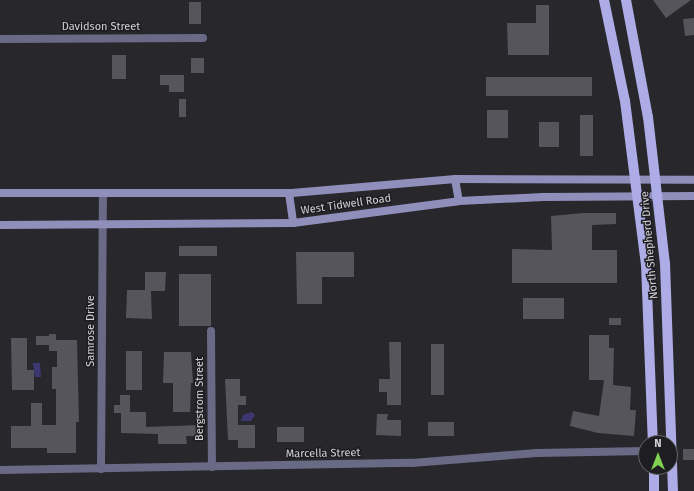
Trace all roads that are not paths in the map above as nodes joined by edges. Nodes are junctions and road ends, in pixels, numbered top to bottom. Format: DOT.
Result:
graph roads {
  1 [pos="604,0"];
  2 [pos="626,0"];
  3 [pos="203,38"];
  4 [pos="0,39"];
  5 [pos="455,179"];
  6 [pos="636,180"];
  7 [pos="657,180"];
  8 [pos="694,180"];
  9 [pos="0,193"];
  10 [pos="103,193"];
  11 [pos="289,194"];
  12 [pos="638,196"];
  13 [pos="658,196"];
  14 [pos="694,196"];
  15 [pos="459,201"];
  16 [pos="293,223"];
  17 [pos="0,225"];
  18 [pos="102,225"];
  19 [pos="211,331"];
  20 [pos="653,435"];
  21 [pos="670,435"];
  22 [pos="638,451"];
  23 [pos="212,467"];
  24 [pos="101,469"];
  25 [pos="0,470"];
  26 [pos="654,475"];
  27 [pos="672,475"];
  28 [pos="654,491"];
  29 [pos="673,491"];
  1 -- 6 [label="main road, North Shepherd Drive"];
  2 -- 7 [label="main road, North Shepherd Drive"];
  3 -- 4 [label="street, Davidson Street"];
  5 -- 6 [label="main road, West Tidwell Road"];
  5 -- 11 [label="main road, West Tidwell Road"];
  5 -- 15 [label="main road"];
  6 -- 7 [label="main road, West Tidwell Road"];
  6 -- 12 [label="main road, North Shepherd Drive"];
  7 -- 8 [label="main road, West Tidwell Road"];
  7 -- 13 [label="main road, North Shepherd Drive"];
  9 -- 10 [label="main road, West Tidwell Road"];
  10 -- 11 [label="main road, West Tidwell Road"];
  10 -- 18 [label="street, Samrose Drive"];
  11 -- 16 [label="main road"];
  12 -- 13 [label="main road, West Tidwell Road"];
  12 -- 15 [label="main road, West Tidwell Road"];
  12 -- 20 [label="main road, North Shepherd Drive"];
  13 -- 14 [label="main road, West Tidwell Road"];
  13 -- 21 [label="main road, North Shepherd Drive"];
  15 -- 16 [label="main road, West Tidwell Road"];
  16 -- 18 [label="main road, West Tidwell Road"];
  17 -- 18 [label="main road, West Tidwell Road"];
  18 -- 24 [label="street, Samrose Drive"];
  19 -- 23 [label="street, Bergstrom Street"];
  22 -- 23 [label="street, Marcella Street"];
  23 -- 24 [label="street, Marcella Street"];
  24 -- 25 [label="street, Marcella Street"];
  26 -- 28 [label="main road"];
  27 -- 29 [label="main road, North Shepherd Drive"];
}
